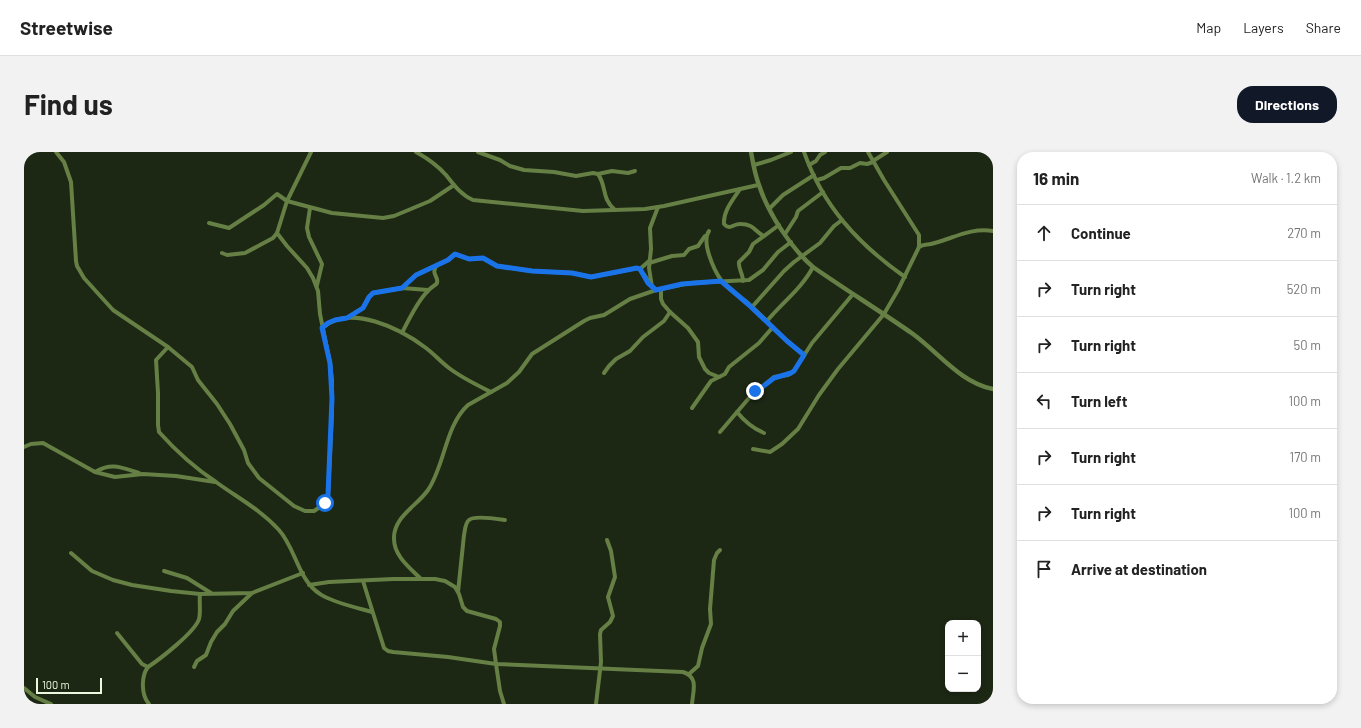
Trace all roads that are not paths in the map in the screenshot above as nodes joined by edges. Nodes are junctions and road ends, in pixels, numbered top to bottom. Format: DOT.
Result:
graph roads {
  1 [pos="56,152"];
  2 [pos="311,152"];
  3 [pos="416,152"];
  4 [pos="478,152"];
  5 [pos="751,152"];
  6 [pos="791,152"];
  7 [pos="804,152"];
  8 [pos="825,152"];
  9 [pos="868,152"];
  10 [pos="873,152"];
  11 [pos="887,152"];
  12 [pos="872,160"];
  13 [pos="754,165"];
  14 [pos="809,165"];
  15 [pos="636,171"];
  16 [pos="598,174"];
  17 [pos="814,175"];
  18 [pos="817,180"];
  19 [pos="454,185"];
  20 [pos="758,185"];
  21 [pos="740,189"];
  22 [pos="823,192"];
  23 [pos="287,201"];
  24 [pos="658,207"];
  25 [pos="310,208"];
  26 [pos="770,208"];
  27 [pos="615,211"];
  28 [pos="842,220"];
  29 [pos="209,223"];
  30 [pos="779,225"];
  31 [pos="993,231"];
  32 [pos="277,233"];
  33 [pos="785,234"];
  34 [pos="764,236"];
  35 [pos="790,242"];
  36 [pos="919,247"];
  37 [pos="222,252"];
  38 [pos="802,257"];
  39 [pos="649,262"];
  40 [pos="437,265"];
  41 [pos="813,267"];
  42 [pos="640,269"];
  43 [pos="905,277"];
  44 [pos="721,281"];
  45 [pos="742,281"];
  46 [pos="316,285"];
  47 [pos="402,288"];
  48 [pos="654,288"];
  49 [pos="661,289"];
  50 [pos="428,290"];
  51 [pos="853,294"];
  52 [pos="752,307"];
  53 [pos="670,312"];
  54 [pos="884,314"];
  55 [pos="347,318"];
  56 [pos="767,321"];
  57 [pos="773,327"];
  58 [pos="322,328"];
  59 [pos="402,333"];
  60 [pos="168,347"];
  61 [pos="804,355"];
  62 [pos="604,373"];
  63 [pos="719,377"];
  64 [pos="993,390"];
  65 [pos="492,392"];
  66 [pos="692,408"];
  67 [pos="737,412"];
  68 [pos="720,432"];
  69 [pos="764,433"];
  70 [pos="24,447"];
  71 [pos="753,449"];
  72 [pos="95,472"];
  73 [pos="144,474"];
  74 [pos="216,482"];
  75 [pos="505,520"];
  76 [pos="607,540"];
  77 [pos="720,550"];
  78 [pos="71,553"];
  79 [pos="164,571"];
  80 [pos="303,573"];
  81 [pos="421,579"];
  82 [pos="363,581"];
  83 [pos="309,585"];
  84 [pos="458,592"];
  85 [pos="252,593"];
  86 [pos="200,594"];
  87 [pos="213,594"];
  88 [pos="372,612"];
  89 [pos="117,633"];
  90 [pos="496,664"];
  91 [pos="148,667"];
  92 [pos="194,667"];
  93 [pos="600,668"];
  94 [pos="689,674"];
  95 [pos="24,688"];
  96 [pos="51,704"];
  97 [pos="148,704"];
  98 [pos="504,704"];
  99 [pos="596,704"];
  100 [pos="692,704"];
  1 -- 60 [label="street"];
  2 -- 23 [label="street"];
  3 -- 19 [label="street"];
  4 -- 16 [label="street"];
  5 -- 13 [label="street"];
  6 -- 13 [label="street"];
  7 -- 14 [label="street"];
  8 -- 14 [label="street"];
  9 -- 12 [label="street"];
  10 -- 12 [label="street"];
  11 -- 12 [label="street"];
  12 -- 18 [label="street"];
  12 -- 36 [label="street"];
  13 -- 20 [label="street"];
  14 -- 17 [label="street"];
  15 -- 16 [label="street"];
  16 -- 27 [label="street"];
  17 -- 18 [label="street"];
  17 -- 26 [label="street"];
  18 -- 22 [label="street"];
  19 -- 25 [label="street"];
  19 -- 27 [label="street"];
  20 -- 21 [label="street"];
  20 -- 26 [label="street"];
  21 -- 24 [label="street"];
  21 -- 34 [label="street"];
  22 -- 28 [label="street"];
  22 -- 33 [label="street"];
  23 -- 25 [label="street"];
  23 -- 29 [label="street"];
  23 -- 32 [label="street"];
  24 -- 27 [label="street"];
  24 -- 39 [label="street"];
  25 -- 46 [label="street"];
  26 -- 30 [label="street"];
  28 -- 38 [label="street"];
  28 -- 43 [label="street"];
  30 -- 33 [label="street"];
  30 -- 34 [label="street"];
  31 -- 36 [label="street"];
  32 -- 37 [label="street"];
  32 -- 46 [label="street"];
  33 -- 35 [label="street"];
  34 -- 45 [label="street"];
  35 -- 38 [label="street"];
  35 -- 45 [label="street"];
  36 -- 43 [label="street"];
  38 -- 41 [label="street"];
  38 -- 52 [label="street"];
  39 -- 42 [label="street"];
  39 -- 44 [label="street"];
  39 -- 48 [label="street"];
  40 -- 42 [label="street"];
  40 -- 47 [label="street"];
  40 -- 50 [label="street"];
  41 -- 51 [label="street"];
  41 -- 56 [label="street"];
  42 -- 48 [label="street"];
  43 -- 54 [label="street"];
  44 -- 45 [label="street"];
  44 -- 49 [label="street"];
  44 -- 52 [label="street"];
  46 -- 58 [label="street"];
  47 -- 50 [label="street"];
  47 -- 55 [label="street"];
  48 -- 49 [label="street"];
  48 -- 65 [label="street"];
  49 -- 53 [label="street"];
  50 -- 59 [label="street"];
  51 -- 54 [label="street"];
  51 -- 61 [label="street"];
  52 -- 56 [label="street"];
  53 -- 62 [label="street"];
  53 -- 63 [label="street"];
  54 -- 64 [label="street"];
  54 -- 71 [label="street"];
  55 -- 58 [label="street"];
  55 -- 59 [label="street"];
  56 -- 57 [label="street"];
  57 -- 61 [label="street"];
  57 -- 63 [label="street"];
  58 -- 60 [label="street"];
  59 -- 65 [label="street"];
  60 -- 74 [label="street"];
  61 -- 67 [label="street"];
  63 -- 66 [label="street"];
  65 -- 81 [label="street"];
  67 -- 68 [label="street"];
  67 -- 69 [label="street"];
  70 -- 72 [label="street"];
  72 -- 73 [label="street"];
  72 -- 73 [label="street"];
  73 -- 74 [label="street"];
  74 -- 80 [label="street"];
  75 -- 84 [label="street"];
  76 -- 93 [label="street"];
  77 -- 94 [label="street"];
  78 -- 86 [label="street"];
  79 -- 87 [label="street"];
  80 -- 83 [label="street"];
  80 -- 85 [label="street"];
  81 -- 82 [label="street"];
  81 -- 84 [label="street"];
  82 -- 83 [label="street"];
  82 -- 88 [label="street"];
  83 -- 88 [label="street"];
  84 -- 90 [label="street"];
  85 -- 87 [label="street"];
  85 -- 92 [label="street"];
  86 -- 87 [label="street"];
  86 -- 91 [label="street"];
  88 -- 90 [label="street"];
  89 -- 91 [label="street"];
  90 -- 93 [label="street"];
  90 -- 98 [label="street"];
  91 -- 97 [label="street"];
  93 -- 94 [label="street"];
  93 -- 99 [label="street"];
  94 -- 100 [label="street"];
  95 -- 96 [label="street"];
}
